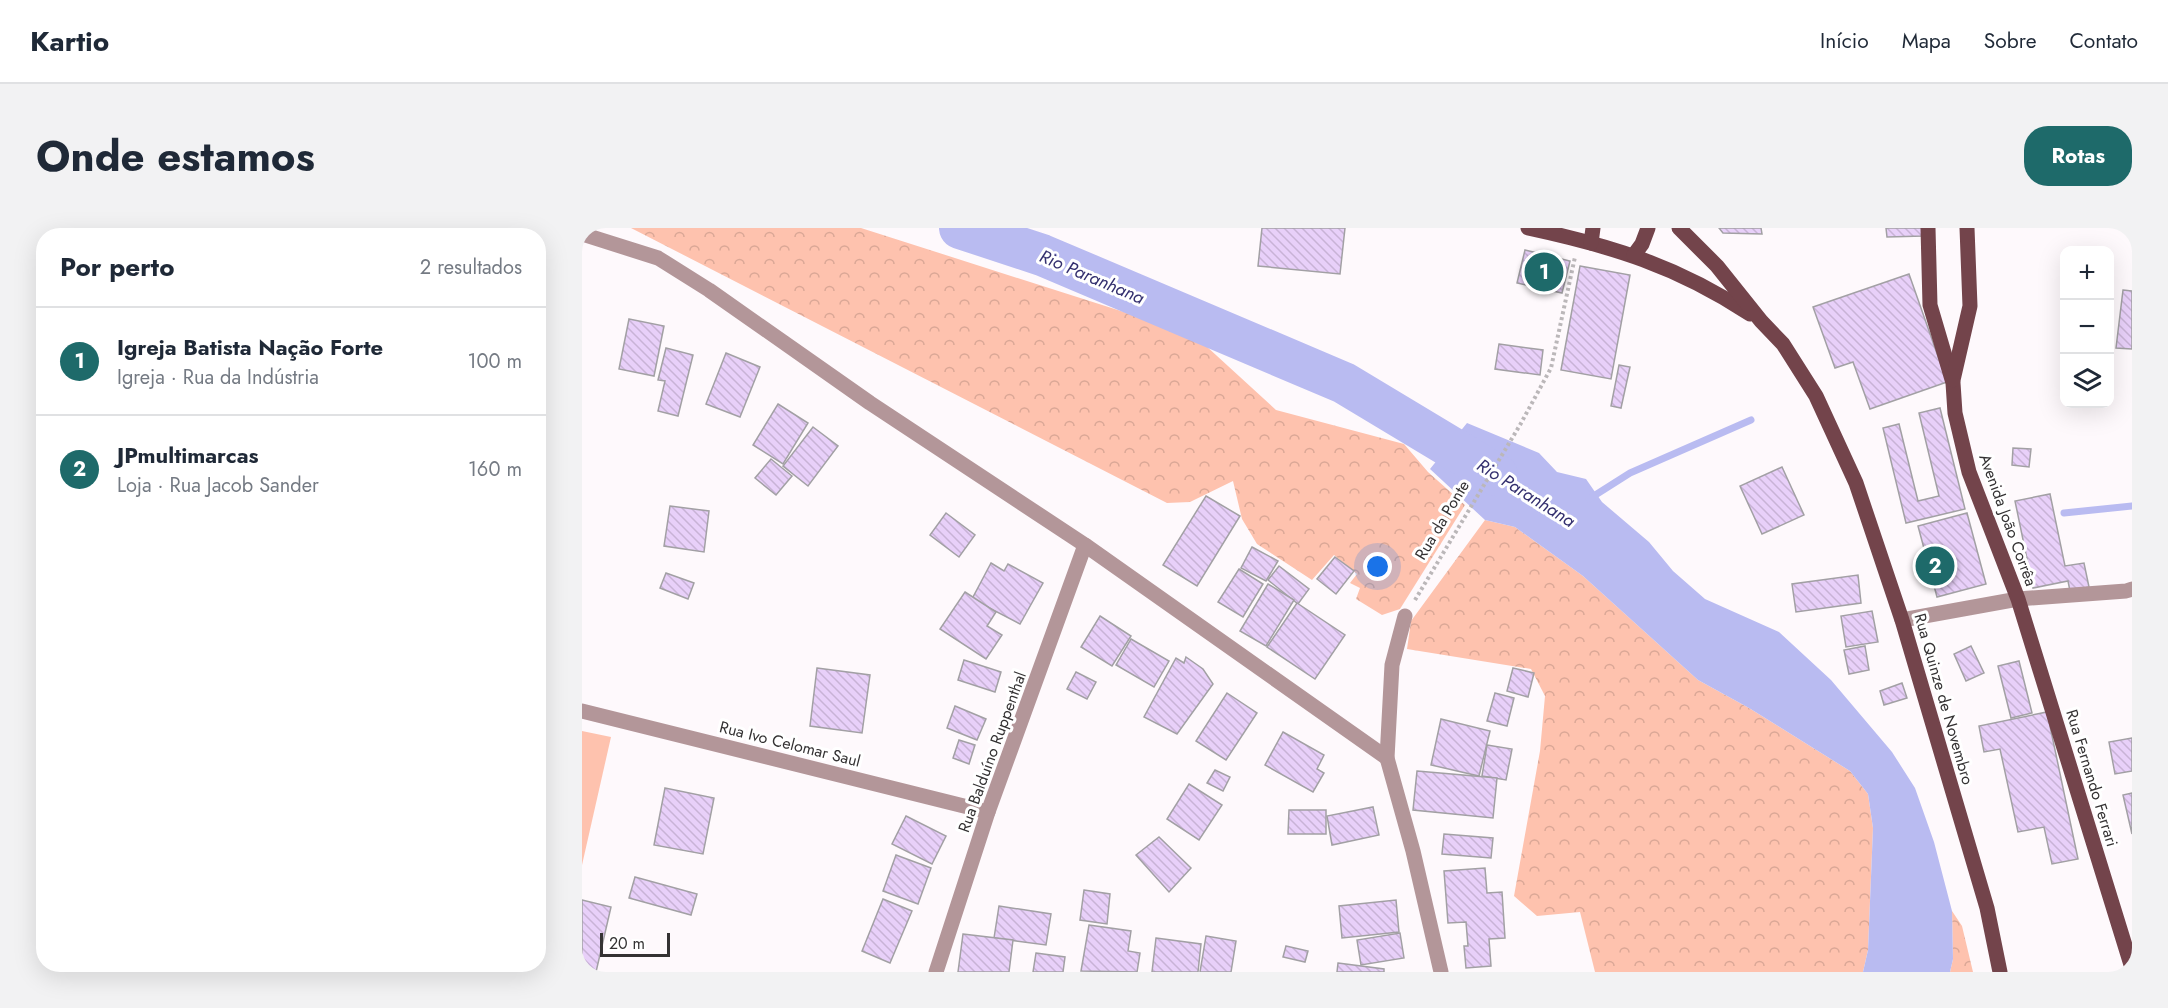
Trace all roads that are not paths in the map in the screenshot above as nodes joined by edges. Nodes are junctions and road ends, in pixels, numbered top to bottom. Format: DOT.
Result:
graph roads {
  1 [pos="1528,228"];
  2 [pos="1648,228"];
  3 [pos="1679,228"];
  4 [pos="1928,228"];
  5 [pos="1967,228"];
  6 [pos="582,234"];
  7 [pos="1588,237"];
  8 [pos="1634,255"];
  9 [pos="1761,321"];
  10 [pos="1953,382"];
  11 [pos="1085,545"];
  12 [pos="2132,589"];
  13 [pos="2018,599"];
  14 [pos="1405,616"];
  15 [pos="1902,620"];
  16 [pos="582,711"];
  17 [pos="1387,758"];
  18 [pos="988,812"];
  19 [pos="2132,968"];
  20 [pos="936,972"];
  21 [pos="1441,972"];
  22 [pos="2000,972"];
  1 -- 7 [label="main road, Rua Quinze de Novembro"];
  2 -- 8 [label="main road"];
  3 -- 9 [label="main road, Rua Quinze de Novembro"];
  4 -- 10 [label="main road, Avenida João Corrêa"];
  5 -- 10 [label="main road, Avenida João Corrêa"];
  6 -- 11 [label="street"];
  7 -- 8 [label="main road, Rua Quinze de Novembro"];
  8 -- 9 [label="main road, Rua Quinze de Novembro"];
  9 -- 15 [label="main road, Rua Quinze de Novembro"];
  10 -- 13 [label="main road, Avenida João Corrêa"];
  11 -- 17 [label="street"];
  11 -- 18 [label="street, Rua Balduíno Ruppenthal"];
  12 -- 13 [label="street"];
  13 -- 15 [label="street"];
  13 -- 19 [label="main road, Rua Fernando Ferrari"];
  14 -- 17 [label="street"];
  15 -- 22 [label="main road, Rua Quinze de Novembro"];
  16 -- 18 [label="street, Rua Ivo Celomar Saul"];
  17 -- 21 [label="street"];
  18 -- 20 [label="street, Rua Balduíno Ruppenthal"];
}
